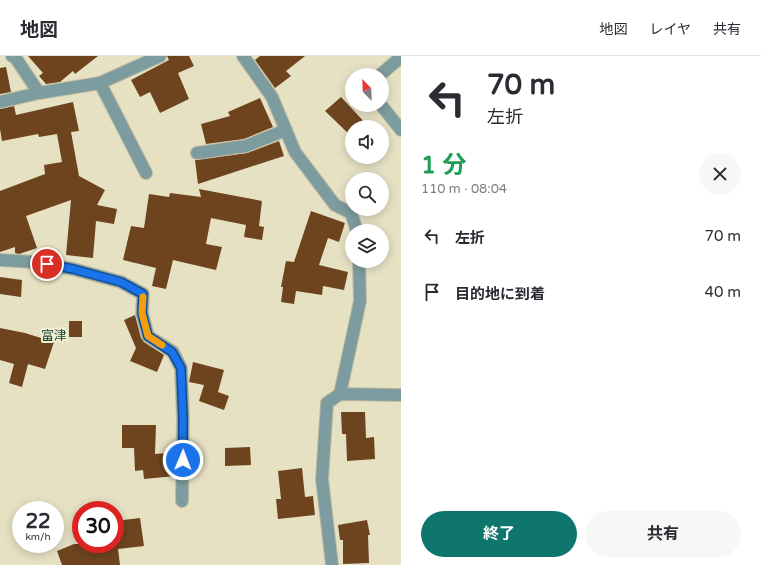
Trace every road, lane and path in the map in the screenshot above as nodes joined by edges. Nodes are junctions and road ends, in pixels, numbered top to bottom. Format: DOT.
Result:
graph roads {
  1 [pos="14,56"];
  2 [pos="160,56"];
  3 [pos="243,56"];
  4 [pos="401,57"];
  5 [pos="388,68"];
  6 [pos="100,83"];
  7 [pos="39,93"];
  8 [pos="0,102"];
  9 [pos="387,112"];
  10 [pos="286,130"];
  11 [pos="401,130"];
  12 [pos="197,153"];
  13 [pos="146,173"];
  14 [pos="355,224"];
  15 [pos="0,260"];
  16 [pos="359,268"];
  17 [pos="340,394"];
  18 [pos="401,395"];
  19 [pos="182,501"];
  20 [pos="332,565"];
  1 -- 7 [label="street"];
  2 -- 6 [label="street"];
  3 -- 10 [label="street"];
  4 -- 5 [label="street"];
  6 -- 7 [label="street"];
  6 -- 13 [label="street"];
  7 -- 8 [label="street"];
  9 -- 11 [label="street"];
  10 -- 12 [label="street"];
  10 -- 14 [label="street"];
  15 -- 19 [label="street"];
  16 -- 17 [label="street"];
  17 -- 18 [label="street"];
  17 -- 20 [label="street"];
}
